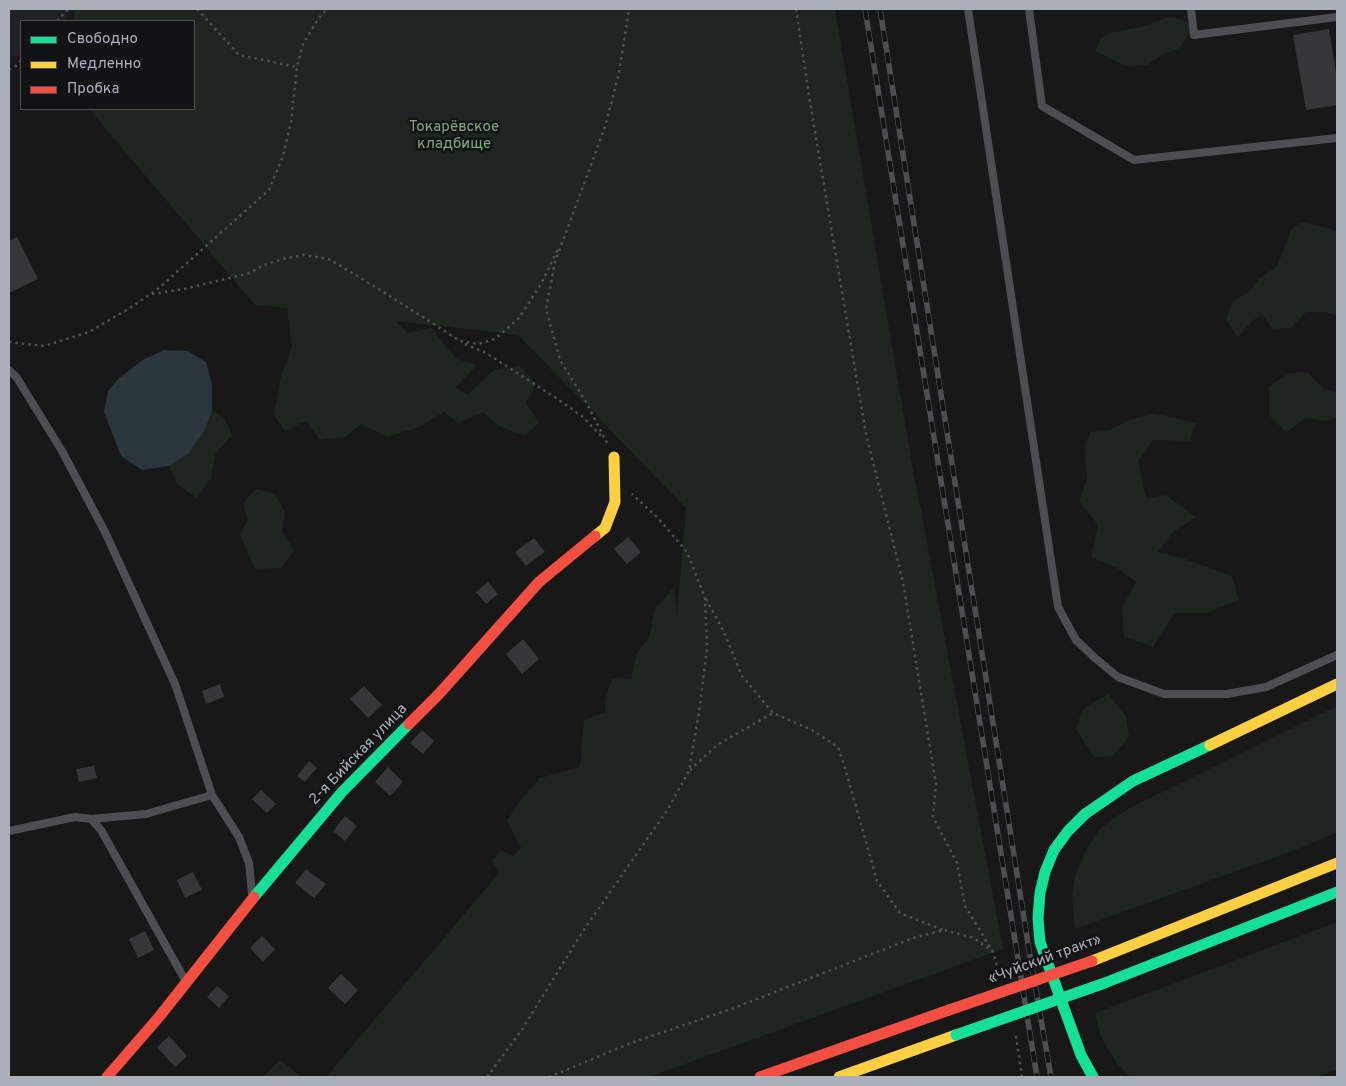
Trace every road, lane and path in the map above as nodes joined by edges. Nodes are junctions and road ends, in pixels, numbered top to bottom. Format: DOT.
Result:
graph roads {
  1 [pos="68,9"];
  2 [pos="197,9"];
  3 [pos="327,9"];
  4 [pos="628,9"];
  5 [pos="796,9"];
  6 [pos="968,9"];
  7 [pos="1029,9"];
  8 [pos="1190,9"];
  9 [pos="1337,17"];
  10 [pos="58,20"];
  11 [pos="20,62"];
  12 [pos="297,67"];
  13 [pos="9,70"];
  14 [pos="1337,138"];
  15 [pos="564,237"];
  16 [pos="150,294"];
  17 [pos="9,342"];
  18 [pos="460,342"];
  19 [pos="9,370"];
  20 [pos="605,440"];
  21 [pos="614,457"];
  22 [pos="631,494"];
  23 [pos="705,598"];
  24 [pos="1337,655"];
  25 [pos="1337,684"];
  26 [pos="773,714"];
  27 [pos="689,771"];
  28 [pos="212,795"];
  29 [pos="92,819"];
  30 [pos="9,831"];
  31 [pos="1337,863"];
  32 [pos="1337,892"];
  33 [pos="252,899"];
  34 [pos="944,930"];
  35 [pos="994,952"];
  36 [pos="1001,979"];
  37 [pos="186,982"];
  38 [pos="1015,1033"];
  39 [pos="107,1077"];
  40 [pos="487,1077"];
  41 [pos="548,1077"];
  42 [pos="760,1077"];
  43 [pos="840,1077"];
  44 [pos="1022,1077"];
  45 [pos="1093,1077"];
  1 -- 10 [label="path"];
  2 -- 12 [label="path"];
  3 -- 12 [label="path"];
  4 -- 15 [label="path"];
  5 -- 35 [label="path"];
  6 -- 24 [label="lane"];
  7 -- 14 [label="lane"];
  8 -- 9 [label="lane"];
  11 -- 13 [label="path"];
  12 -- 16 [label="path"];
  15 -- 18 [label="path"];
  15 -- 20 [label="path"];
  16 -- 17 [label="path"];
  16 -- 18 [label="path"];
  18 -- 20 [label="path"];
  19 -- 28 [label="lane"];
  20 -- 21 [label="path"];
  21 -- 33 [label="main road, 2-я Бийская улица"];
  22 -- 23 [label="path"];
  23 -- 26 [label="path"];
  23 -- 27 [label="path"];
  25 -- 45 [label="main road"];
  26 -- 27 [label="path"];
  26 -- 34 [label="path"];
  27 -- 40 [label="path"];
  28 -- 29 [label="lane"];
  28 -- 33 [label="lane"];
  29 -- 30 [label="lane"];
  29 -- 37 [label="lane"];
  31 -- 42 [label="main road, «Чуйский тракт», bridge"];
  32 -- 43 [label="main road, bridge"];
  33 -- 37 [label="main road, 2-я Бийская улица"];
  34 -- 35 [label="path"];
  34 -- 41 [label="path"];
  35 -- 36 [label="path"];
  37 -- 39 [label="main road, 2-я Бийская улица"];
  38 -- 44 [label="path"];
}
